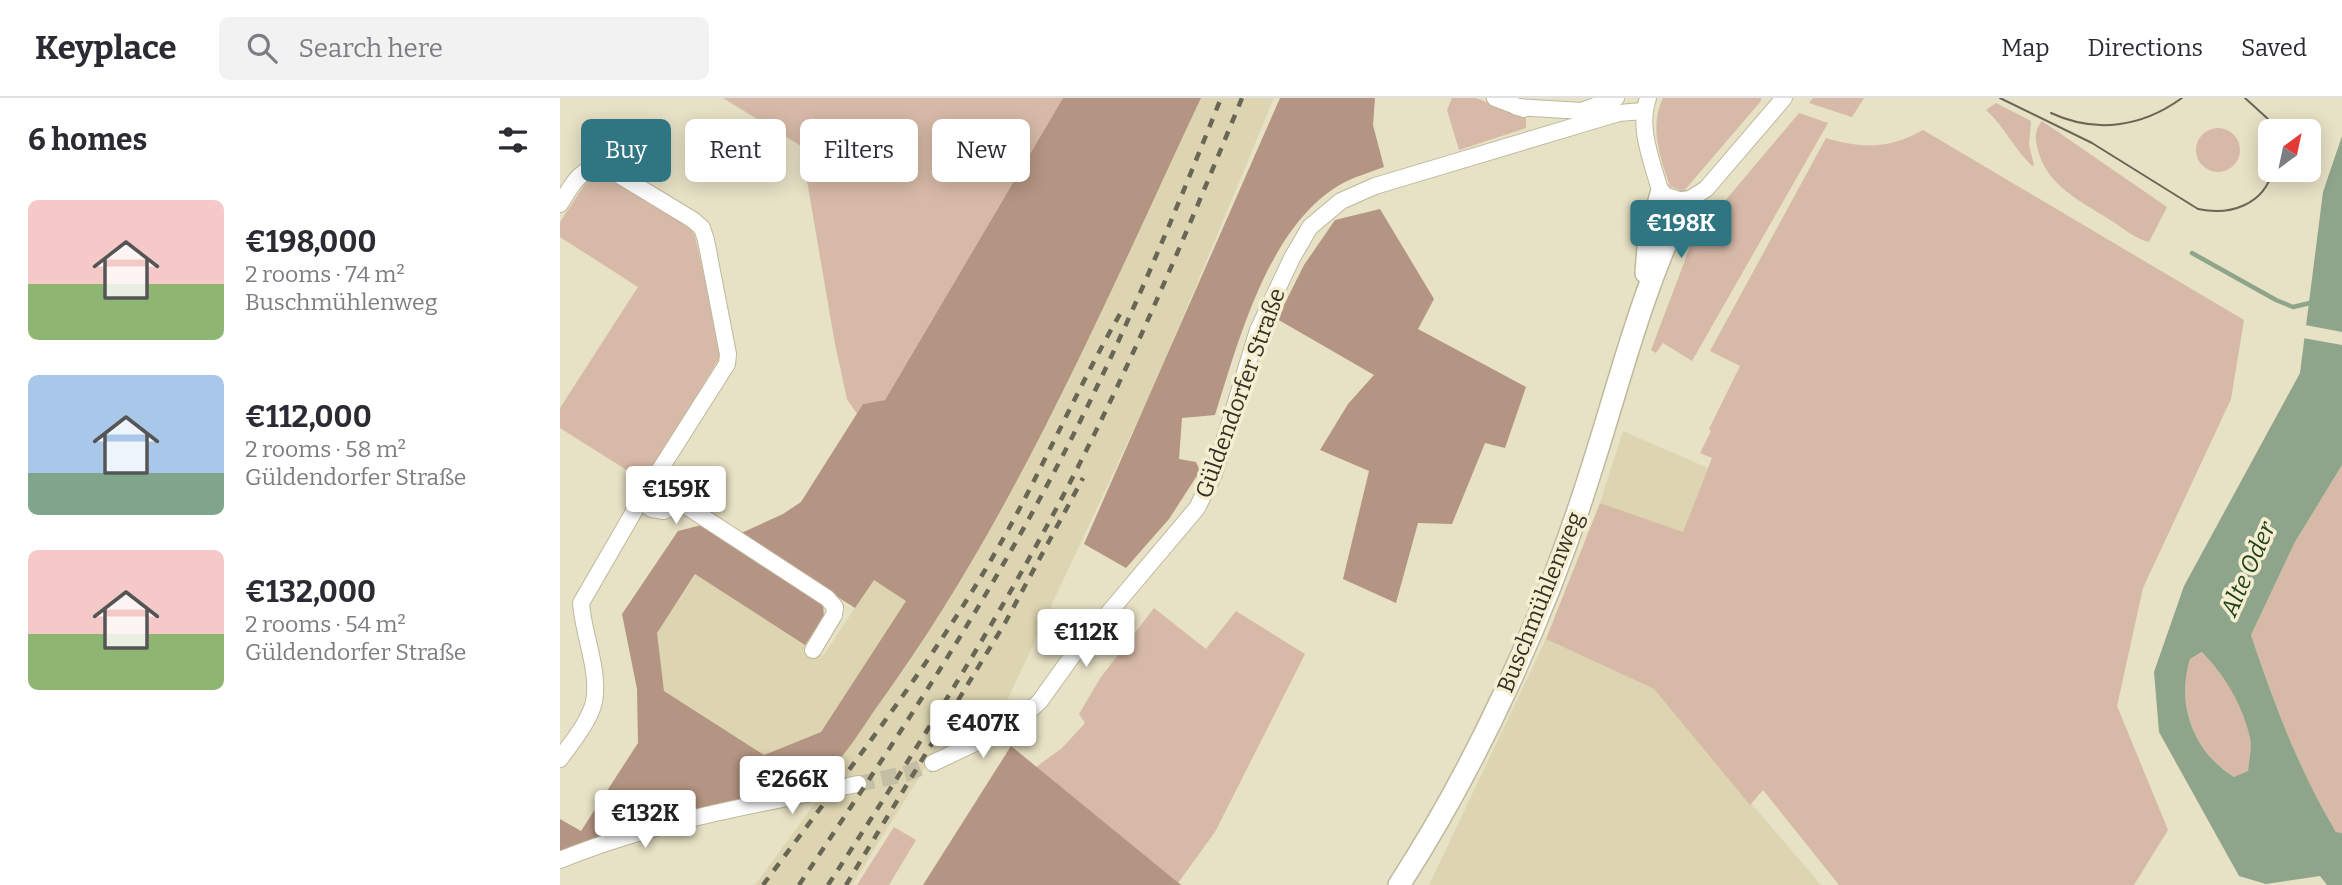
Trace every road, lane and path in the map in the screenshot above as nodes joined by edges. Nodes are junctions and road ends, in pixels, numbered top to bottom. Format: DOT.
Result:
graph roads {
  1 [pos="1495,98"];
  2 [pos="1616,98"];
  3 [pos="1784,98"];
  4 [pos="1646,105"];
  5 [pos="1517,107"];
  6 [pos="1577,124"];
  7 [pos="1661,194"];
  8 [pos="1685,202"];
  9 [pos="560,204"];
  10 [pos="1643,303"];
  11 [pos="640,500"];
  12 [pos="813,649"];
  13 [pos="560,759"];
  14 [pos="933,763"];
  15 [pos="858,785"];
  16 [pos="560,860"];
  17 [pos="1399,885"];
  1 -- 5 [label="street"];
  2 -- 5 [label="street"];
  3 -- 8 [label="street"];
  4 -- 6 [label="street, Güldendorfer Straße"];
  4 -- 7 [label="street"];
  5 -- 6 [label="street"];
  6 -- 14 [label="street, Güldendorfer Straße"];
  7 -- 8 [label="street"];
  7 -- 10 [label="street, Buschmühlenweg"];
  8 -- 10 [label="street, Buschmühlenweg"];
  9 -- 11 [label="street"];
  10 -- 17 [label="street, Buschmühlenweg"];
  11 -- 12 [label="street"];
  11 -- 13 [label="street"];
  15 -- 16 [label="street"];
}
